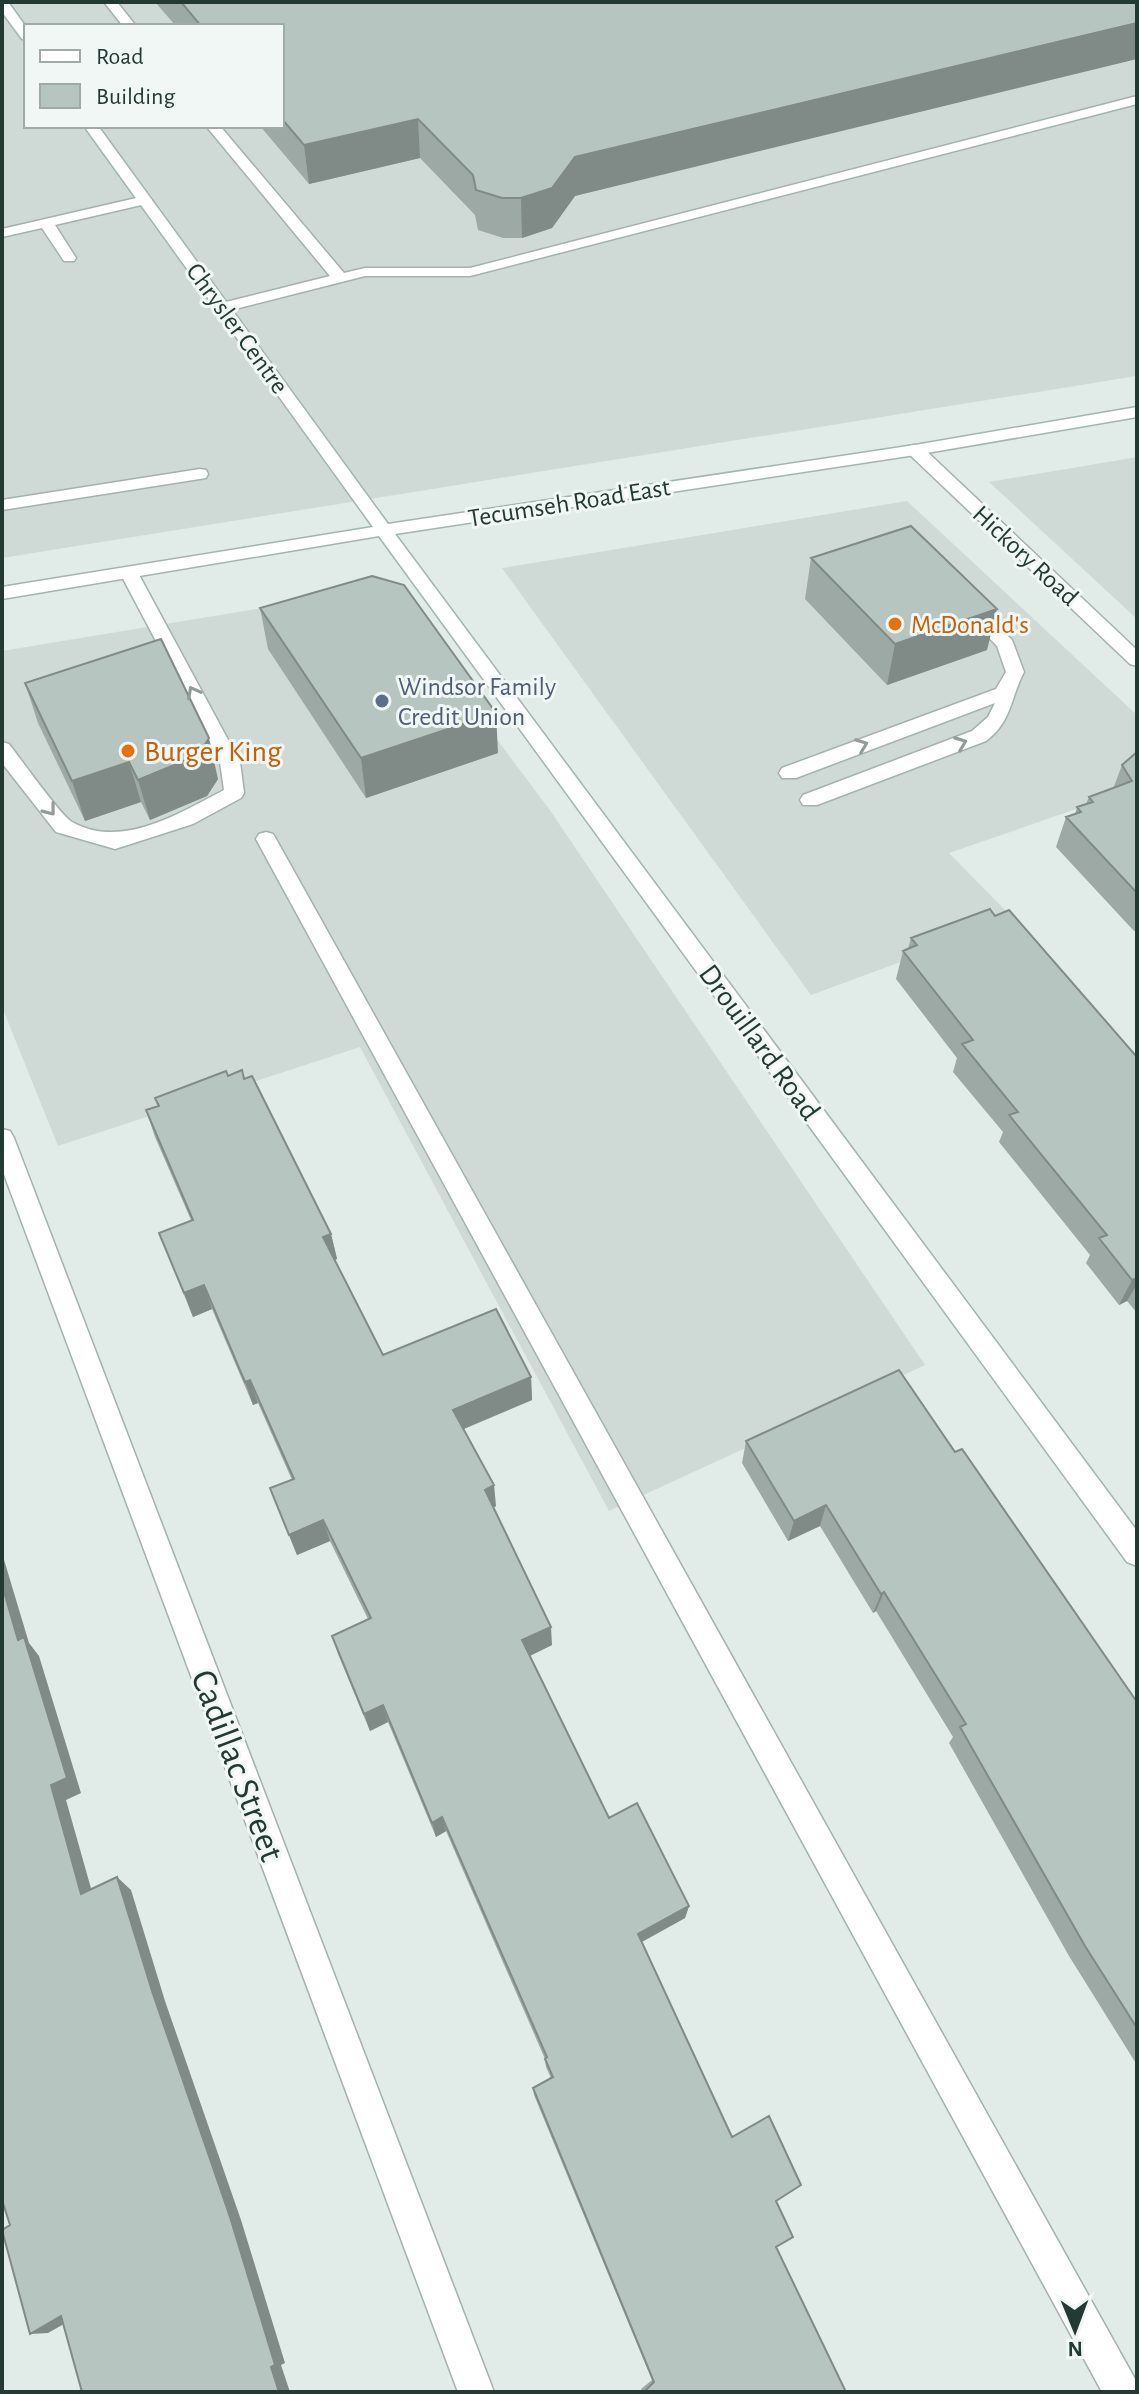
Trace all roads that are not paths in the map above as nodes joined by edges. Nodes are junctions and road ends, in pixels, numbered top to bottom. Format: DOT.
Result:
graph roads {
  1 [pos="110,2"];
  2 [pos="2,3"];
  3 [pos="128,24"];
  4 [pos="24,33"];
  5 [pos="1137,100"];
  6 [pos="92,128"];
  7 [pos="215,128"];
  8 [pos="145,200"];
  9 [pos="46,223"];
  10 [pos="2,233"];
  11 [pos="69,258"];
  12 [pos="340,278"];
  13 [pos="223,307"];
  14 [pos="1137,412"];
  15 [pos="915,450"];
  16 [pos="200,474"];
  17 [pos="2,505"];
  18 [pos="384,530"];
  19 [pos="129,573"];
  20 [pos="952,592"];
  21 [pos="2,593"];
  22 [pos="1137,660"];
  23 [pos="1009,688"];
  24 [pos="2,749"];
  25 [pos="789,773"];
  26 [pos="810,800"];
  27 [pos="266,839"];
  28 [pos="2,1138"];
  29 [pos="1137,1553"];
  30 [pos="476,2392"];
  31 [pos="1122,2392"];
  1 -- 3 [label="street"];
  2 -- 4 [label="street"];
  5 -- 12 [label="street"];
  6 -- 8 [label="street, Chrysler Centre"];
  7 -- 12 [label="street"];
  8 -- 9 [label="street"];
  8 -- 13 [label="street, Chrysler Centre"];
  9 -- 10 [label="street"];
  9 -- 11 [label="street"];
  12 -- 13 [label="street"];
  13 -- 18 [label="street, Chrysler Centre"];
  14 -- 15 [label="street, Tecumseh Road East"];
  15 -- 18 [label="street, Tecumseh Road East"];
  15 -- 22 [label="street, Hickory Road"];
  16 -- 17 [label="street"];
  18 -- 19 [label="street, Tecumseh Road East"];
  18 -- 29 [label="street, Drouillard Road"];
  19 -- 21 [label="street, Tecumseh Road East"];
  24 -- 19 [label="street, one-way"];
  20 -- 23 [label="street"];
  25 -- 23 [label="street, one-way"];
  26 -- 23 [label="street, one-way"];
  27 -- 31 [label="street"];
  28 -- 30 [label="street, Cadillac Street"];
}
